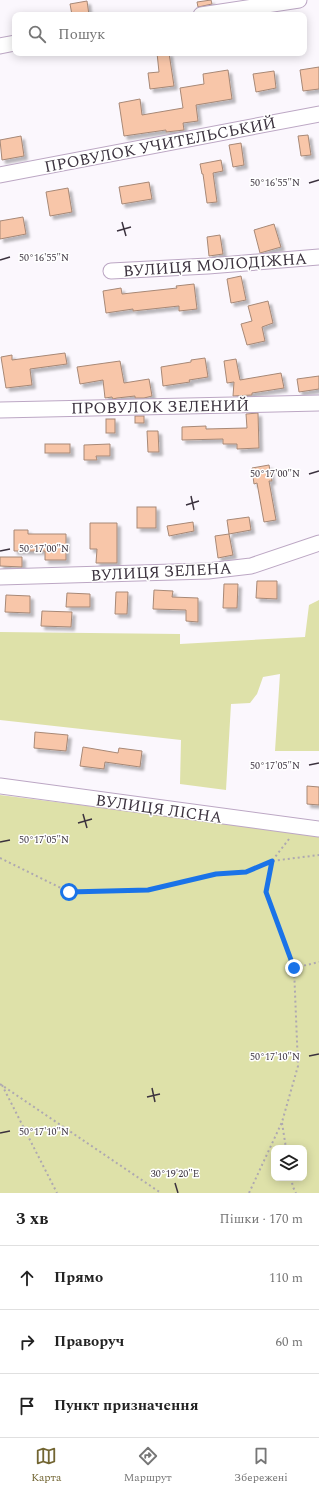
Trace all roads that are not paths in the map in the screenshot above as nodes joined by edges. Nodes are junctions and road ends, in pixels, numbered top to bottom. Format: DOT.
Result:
graph roads {
  1 [pos="300,0"];
  2 [pos="221,12"];
  3 [pos="12,44"];
  4 [pos="0,46"];
  5 [pos="319,114"];
  6 [pos="0,175"];
  7 [pos="319,257"];
  8 [pos="110,271"];
  9 [pos="319,403"];
  10 [pos="0,410"];
  11 [pos="319,543"];
  12 [pos="0,577"];
  13 [pos="0,786"];
  14 [pos="319,829"];
  1 -- 2 [label="street"];
  3 -- 4 [label="street"];
  5 -- 6 [label="street, ПРОВУЛОК УЧИТЕЛЬСЬКИЙ"];
  7 -- 8 [label="street, ВУЛИЦЯ МОЛОДІЖНА"];
  9 -- 10 [label="street, ПРОВУЛОК ЗЕЛЕНИЙ"];
  11 -- 12 [label="street, ВУЛИЦЯ ЗЕЛЕНА"];
  13 -- 14 [label="street, ВУЛИЦЯ ЛІСНА"];
}
